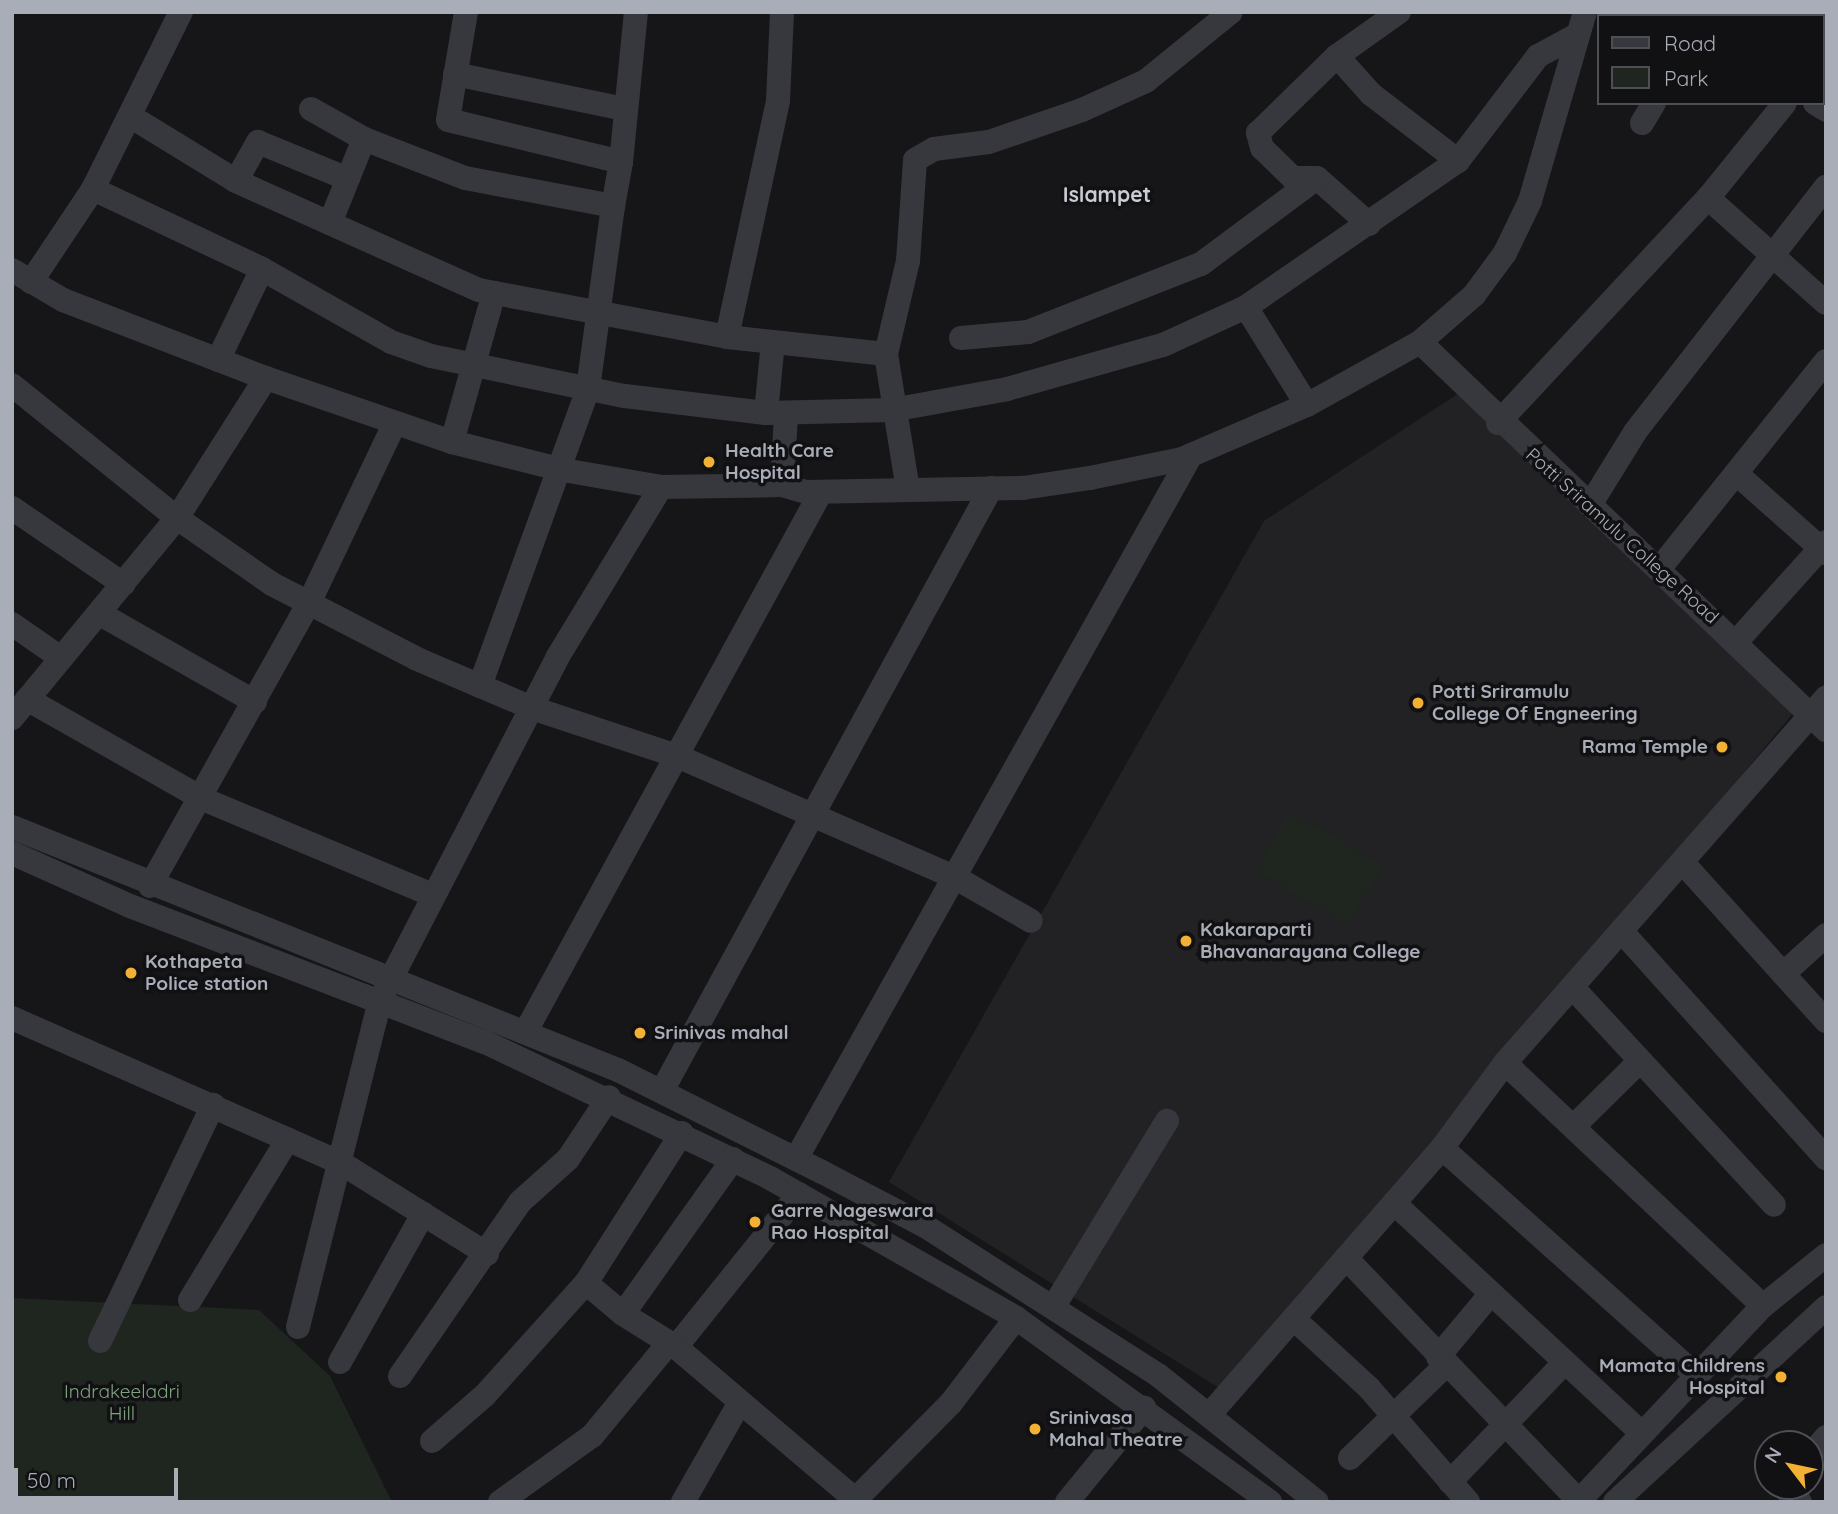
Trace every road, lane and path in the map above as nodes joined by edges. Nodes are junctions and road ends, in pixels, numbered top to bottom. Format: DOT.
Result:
graph roads {
  1 [pos="181,12"];
  2 [pos="466,12"];
  3 [pos="636,12"];
  4 [pos="782,12"];
  5 [pos="1231,12"];
  6 [pos="1398,12"];
  7 [pos="1581,24"];
  8 [pos="1337,56"];
  9 [pos="456,74"];
  10 [pos="1782,105"];
  11 [pos="311,109"];
  12 [pos="624,109"];
  13 [pos="130,116"];
  14 [pos="364,139"];
  15 [pos="1458,161"];
  16 [pos="621,162"];
  17 [pos="1317,178"];
  18 [pos="348,179"];
  19 [pos="236,181"];
  20 [pos="1826,187"];
  21 [pos="93,188"];
  22 [pos="1708,198"];
  23 [pos="613,206"];
  24 [pos="330,223"];
  25 [pos="1369,224"];
  26 [pos="1774,257"];
  27 [pos="262,270"];
  28 [pos="18,276"];
  29 [pos="494,293"];
  30 [pos="1826,303"];
  31 [pos="1246,307"];
  32 [pos="600,316"];
  33 [pos="727,337"];
  34 [pos="961,338"];
  35 [pos="773,342"];
  36 [pos="1420,342"];
  37 [pos="886,354"];
  38 [pos="218,360"];
  39 [pos="1826,361"];
  40 [pos="474,368"];
  41 [pos="266,378"];
  42 [pos="12,385"];
  43 [pos="588,389"];
  44 [pos="1307,405"];
  45 [pos="892,410"];
  46 [pos="776,414"];
  47 [pos="395,423"];
  48 [pos="1498,423"];
  49 [pos="452,442"];
  50 [pos="1191,455"];
  51 [pos="563,470"];
  52 [pos="1738,474"];
  53 [pos="782,485"];
  54 [pos="662,487"];
  55 [pos="991,488"];
  56 [pos="908,490"];
  57 [pos="821,492"];
  58 [pos="1590,505"];
  59 [pos="12,508"];
  60 [pos="177,519"];
  61 [pos="1824,548"];
  62 [pos="1660,568"];
  63 [pos="123,584"];
  64 [pos="309,603"];
  65 [pos="102,615"];
  66 [pos="12,624"];
  67 [pos="1737,641"];
  68 [pos="61,657"];
  69 [pos="480,686"];
  70 [pos="255,702"];
  71 [pos="532,708"];
  72 [pos="20,709"];
  73 [pos="1821,713"];
  74 [pos="677,756"];
  75 [pos="203,799"];
  76 [pos="816,818"];
  77 [pos="12,827"];
  78 [pos="12,853"];
  79 [pos="1684,864"];
  80 [pos="956,878"];
  81 [pos="150,886"];
  82 [pos="433,895"];
  83 [pos="1031,920"];
  84 [pos="1624,934"];
  85 [pos="1826,935"];
  86 [pos="1783,974"];
  87 [pos="385,988"];
  88 [pos="1574,989"];
  89 [pos="12,1018"];
  90 [pos="1826,1021"];
  91 [pos="526,1031"];
  92 [pos="1640,1061"];
  93 [pos="1505,1063"];
  94 [pos="662,1091"];
  95 [pos="608,1097"];
  96 [pos="213,1105"];
  97 [pos="1167,1121"];
  98 [pos="1574,1126"];
  99 [pos="682,1133"];
  100 [pos="288,1139"];
  101 [pos="1442,1148"];
  102 [pos="1826,1158"];
  103 [pos="733,1159"];
  104 [pos="796,1159"];
  105 [pos="341,1163"];
  106 [pos="799,1194"];
  107 [pos="1394,1203"];
  108 [pos="1774,1205"];
  109 [pos="423,1214"];
  110 [pos="488,1254"];
  111 [pos="1826,1255"];
  112 [pos="1346,1258"];
  113 [pos="586,1283"];
  114 [pos="1488,1297"];
  115 [pos="190,1300"];
  116 [pos="1054,1306"];
  117 [pos="1763,1306"];
  118 [pos="1826,1307"];
  119 [pos="623,1314"];
  120 [pos="1016,1318"];
  121 [pos="1294,1319"];
  122 [pos="298,1327"];
  123 [pos="100,1341"];
  124 [pos="673,1345"];
  125 [pos="1442,1361"];
  126 [pos="340,1362"];
  127 [pos="1563,1364"];
  128 [pos="400,1376"];
  129 [pos="1698,1377"];
  130 [pos="740,1402"];
  131 [pos="1144,1408"];
  132 [pos="1390,1413"];
  133 [pos="1210,1414"];
  134 [pos="1507,1425"];
  135 [pos="1639,1431"];
  136 [pos="432,1441"];
  137 [pos="1350,1458"];
  138 [pos="1450,1482"];
  139 [pos="1245,1494"];
  140 [pos="855,1501"];
  141 [pos="1579,1501"];
  142 [pos="500,1502"];
  143 [pos="683,1502"];
  144 [pos="1067,1502"];
  145 [pos="1270,1502"];
  146 [pos="1317,1502"];
  147 [pos="1468,1502"];
  148 [pos="1615,1502"];
  1 -- 13 [label="street"];
  2 -- 9 [label="street"];
  3 -- 12 [label="street"];
  4 -- 33 [label="street"];
  5 -- 37 [label="street"];
  6 -- 8 [label="street"];
  7 -- 15 [label="street"];
  7 -- 36 [label="street"];
  8 -- 15 [label="street"];
  8 -- 17 [label="street"];
  9 -- 12 [label="street"];
  9 -- 16 [label="street"];
  10 -- 22 [label="street"];
  11 -- 14 [label="street"];
  12 -- 16 [label="street"];
  13 -- 19 [label="street"];
  13 -- 21 [label="street"];
  14 -- 18 [label="street"];
  14 -- 23 [label="street"];
  15 -- 25 [label="street"];
  16 -- 23 [label="street"];
  17 -- 25 [label="street"];
  17 -- 34 [label="street"];
  18 -- 19 [label="street"];
  18 -- 24 [label="street"];
  19 -- 24 [label="street"];
  20 -- 26 [label="street"];
  21 -- 27 [label="street"];
  21 -- 28 [label="street"];
  22 -- 26 [label="street"];
  22 -- 48 [label="street"];
  23 -- 32 [label="street"];
  24 -- 29 [label="street"];
  25 -- 31 [label="street"];
  26 -- 30 [label="street"];
  26 -- 58 [label="street"];
  27 -- 38 [label="street"];
  27 -- 40 [label="street"];
  28 -- 38 [label="street"];
  29 -- 32 [label="street"];
  29 -- 40 [label="street"];
  31 -- 44 [label="street"];
  31 -- 45 [label="street"];
  32 -- 33 [label="street"];
  32 -- 43 [label="street"];
  33 -- 35 [label="street"];
  35 -- 37 [label="street"];
  35 -- 46 [label="street"];
  36 -- 44 [label="street"];
  36 -- 48 [label="street, Potti Sriramulu College Road"];
  37 -- 45 [label="street"];
  38 -- 41 [label="street"];
  39 -- 52 [label="street"];
  40 -- 43 [label="street"];
  40 -- 49 [label="street"];
  41 -- 47 [label="street"];
  41 -- 60 [label="street"];
  42 -- 60 [label="street"];
  43 -- 46 [label="street"];
  43 -- 51 [label="street"];
  44 -- 50 [label="street"];
  45 -- 46 [label="street"];
  45 -- 56 [label="street"];
  46 -- 53 [label="street"];
  47 -- 49 [label="street"];
  47 -- 64 [label="street"];
  48 -- 58 [label="street, Potti Sriramulu College Road"];
  49 -- 51 [label="street"];
  50 -- 55 [label="street"];
  50 -- 80 [label="street"];
  51 -- 54 [label="street"];
  51 -- 69 [label="street"];
  52 -- 61 [label="street"];
  52 -- 62 [label="street"];
  53 -- 54 [label="street"];
  53 -- 57 [label="street"];
  54 -- 71 [label="street"];
  55 -- 56 [label="street"];
  55 -- 76 [label="street"];
  56 -- 57 [label="street"];
  57 -- 74 [label="street"];
  58 -- 62 [label="street, Potti Sriramulu College Road"];
  59 -- 63 [label="street"];
  60 -- 63 [label="street"];
  60 -- 64 [label="street"];
  61 -- 67 [label="street"];
  62 -- 67 [label="street, Potti Sriramulu College Road"];
  63 -- 65 [label="street"];
  64 -- 69 [label="street"];
  64 -- 70 [label="street"];
  65 -- 68 [label="street"];
  65 -- 70 [label="street"];
  66 -- 68 [label="street"];
  67 -- 73 [label="street, Potti Sriramulu College Road"];
  68 -- 72 [label="street"];
  69 -- 71 [label="street"];
  70 -- 75 [label="street"];
  71 -- 74 [label="street"];
  71 -- 82 [label="street"];
  72 -- 75 [label="street"];
  73 -- 79 [label="street"];
  74 -- 76 [label="street"];
  74 -- 91 [label="street"];
  75 -- 81 [label="street"];
  75 -- 82 [label="street"];
  76 -- 80 [label="street"];
  76 -- 94 [label="street"];
  77 -- 81 [label="street"];
  78 -- 87 [label="street"];
  79 -- 84 [label="street"];
  79 -- 86 [label="street"];
  80 -- 83 [label="street"];
  80 -- 104 [label="street"];
  81 -- 87 [label="street"];
  82 -- 87 [label="street"];
  84 -- 88 [label="street"];
  84 -- 102 [label="street"];
  85 -- 86 [label="street"];
  86 -- 90 [label="street"];
  87 -- 91 [label="street"];
  87 -- 95 [label="street"];
  87 -- 105 [label="street"];
  88 -- 92 [label="street"];
  88 -- 93 [label="street"];
  89 -- 96 [label="street"];
  91 -- 94 [label="street"];
  92 -- 98 [label="street"];
  92 -- 108 [label="street"];
  93 -- 98 [label="street"];
  93 -- 101 [label="street"];
  94 -- 104 [label="street"];
  95 -- 99 [label="street"];
  95 -- 110 [label="street"];
  96 -- 100 [label="street"];
  96 -- 123 [label="street"];
  97 -- 116 [label="street"];
  98 -- 117 [label="street"];
  99 -- 103 [label="street"];
  99 -- 113 [label="street"];
  100 -- 105 [label="street"];
  100 -- 115 [label="street"];
  101 -- 107 [label="street"];
  101 -- 129 [label="street"];
  103 -- 106 [label="street"];
  103 -- 119 [label="street"];
  104 -- 116 [label="street"];
  105 -- 109 [label="street"];
  105 -- 122 [label="street"];
  106 -- 120 [label="street"];
  106 -- 124 [label="street"];
  107 -- 112 [label="street"];
  107 -- 114 [label="street"];
  109 -- 110 [label="street"];
  109 -- 126 [label="street"];
  110 -- 128 [label="street"];
  111 -- 117 [label="street"];
  112 -- 121 [label="street"];
  112 -- 125 [label="street"];
  113 -- 119 [label="street"];
  113 -- 136 [label="street"];
  114 -- 125 [label="street"];
  114 -- 127 [label="street"];
  116 -- 133 [label="street"];
  117 -- 129 [label="street"];
  118 -- 148 [label="street"];
  119 -- 124 [label="street"];
  120 -- 131 [label="street"];
  120 -- 140 [label="street"];
  121 -- 132 [label="street"];
  121 -- 133 [label="street"];
  124 -- 130 [label="street"];
  124 -- 142 [label="street"];
  125 -- 132 [label="street"];
  125 -- 134 [label="street"];
  127 -- 134 [label="street"];
  127 -- 135 [label="street"];
  129 -- 135 [label="street"];
  130 -- 140 [label="street"];
  130 -- 143 [label="street"];
  131 -- 139 [label="street"];
  131 -- 144 [label="street"];
  132 -- 137 [label="street"];
  132 -- 138 [label="street"];
  133 -- 146 [label="street"];
  134 -- 138 [label="street"];
  134 -- 141 [label="street"];
  135 -- 141 [label="street"];
  138 -- 147 [label="street"];
  139 -- 145 [label="street"];
}
